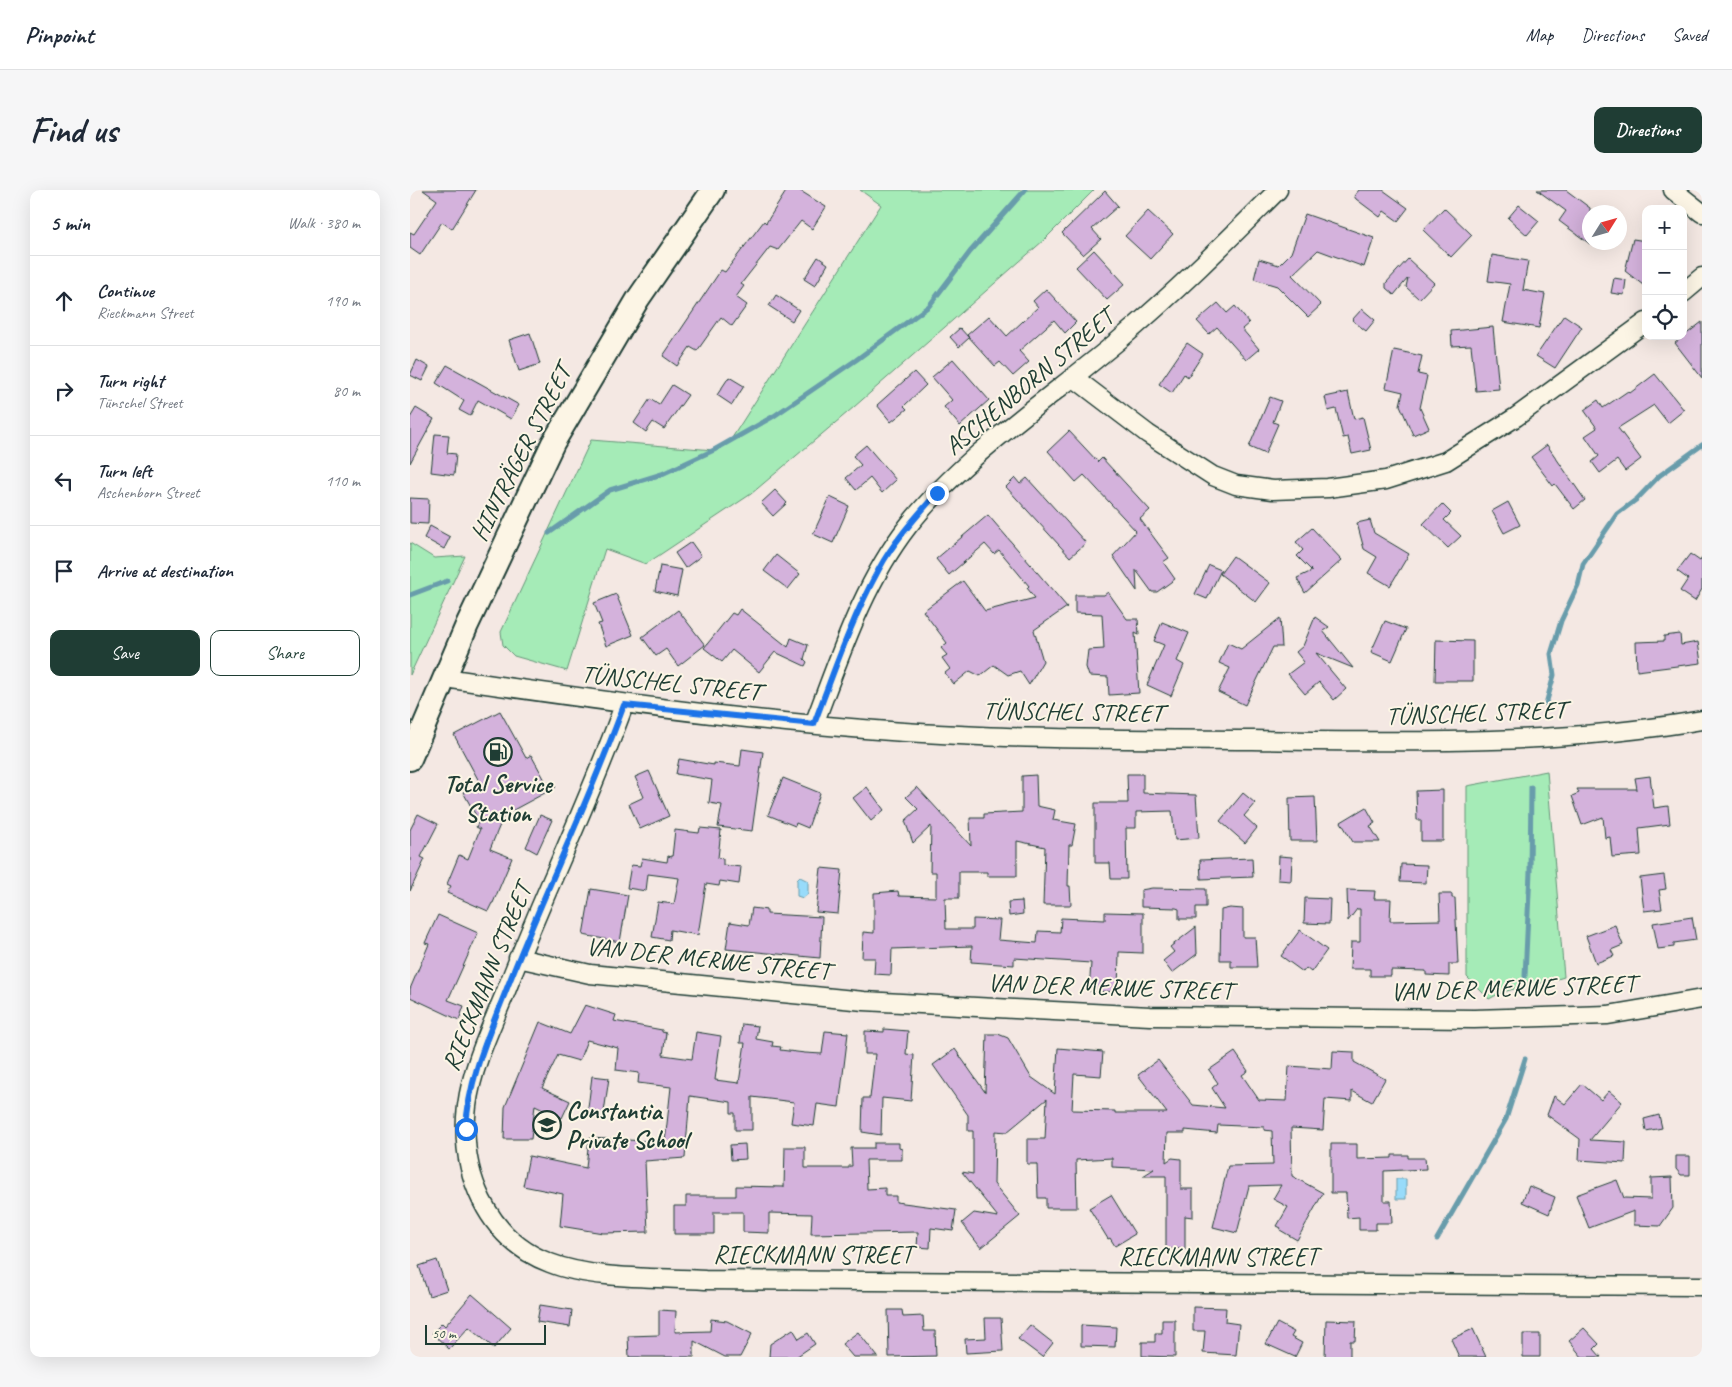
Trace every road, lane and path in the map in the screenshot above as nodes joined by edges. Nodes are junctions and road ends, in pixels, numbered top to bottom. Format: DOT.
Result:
graph roads {
  1 [pos="713,190"];
  2 [pos="1278,190"];
  3 [pos="1673,190"];
  4 [pos="1702,213"];
  5 [pos="1702,277"];
  6 [pos="1687,290"];
  7 [pos="1642,325"];
  8 [pos="1074,377"];
  9 [pos="445,678"];
  10 [pos="624,705"];
  11 [pos="1702,720"];
  12 [pos="814,724"];
  13 [pos="410,759"];
  14 [pos="518,958"];
  15 [pos="1702,999"];
  16 [pos="1702,1286"];
  1 -- 9 [label="street, HINTRÄGER STREET"];
  2 -- 8 [label="street, ASCHENBORN STREET"];
  3 -- 4 [label="street"];
  5 -- 6 [label="street"];
  7 -- 8 [label="street"];
  8 -- 12 [label="street, ASCHENBORN STREET"];
  9 -- 10 [label="street, TÜNSCHEL STREET"];
  9 -- 13 [label="street, HINTRÄGER STREET"];
  10 -- 12 [label="street, TÜNSCHEL STREET"];
  10 -- 14 [label="street, RIECKMANN STREET"];
  11 -- 12 [label="street, TÜNSCHEL STREET"];
  14 -- 15 [label="street, VAN DER MERWE STREET"];
  14 -- 16 [label="street, RIECKMANN STREET"];
}
